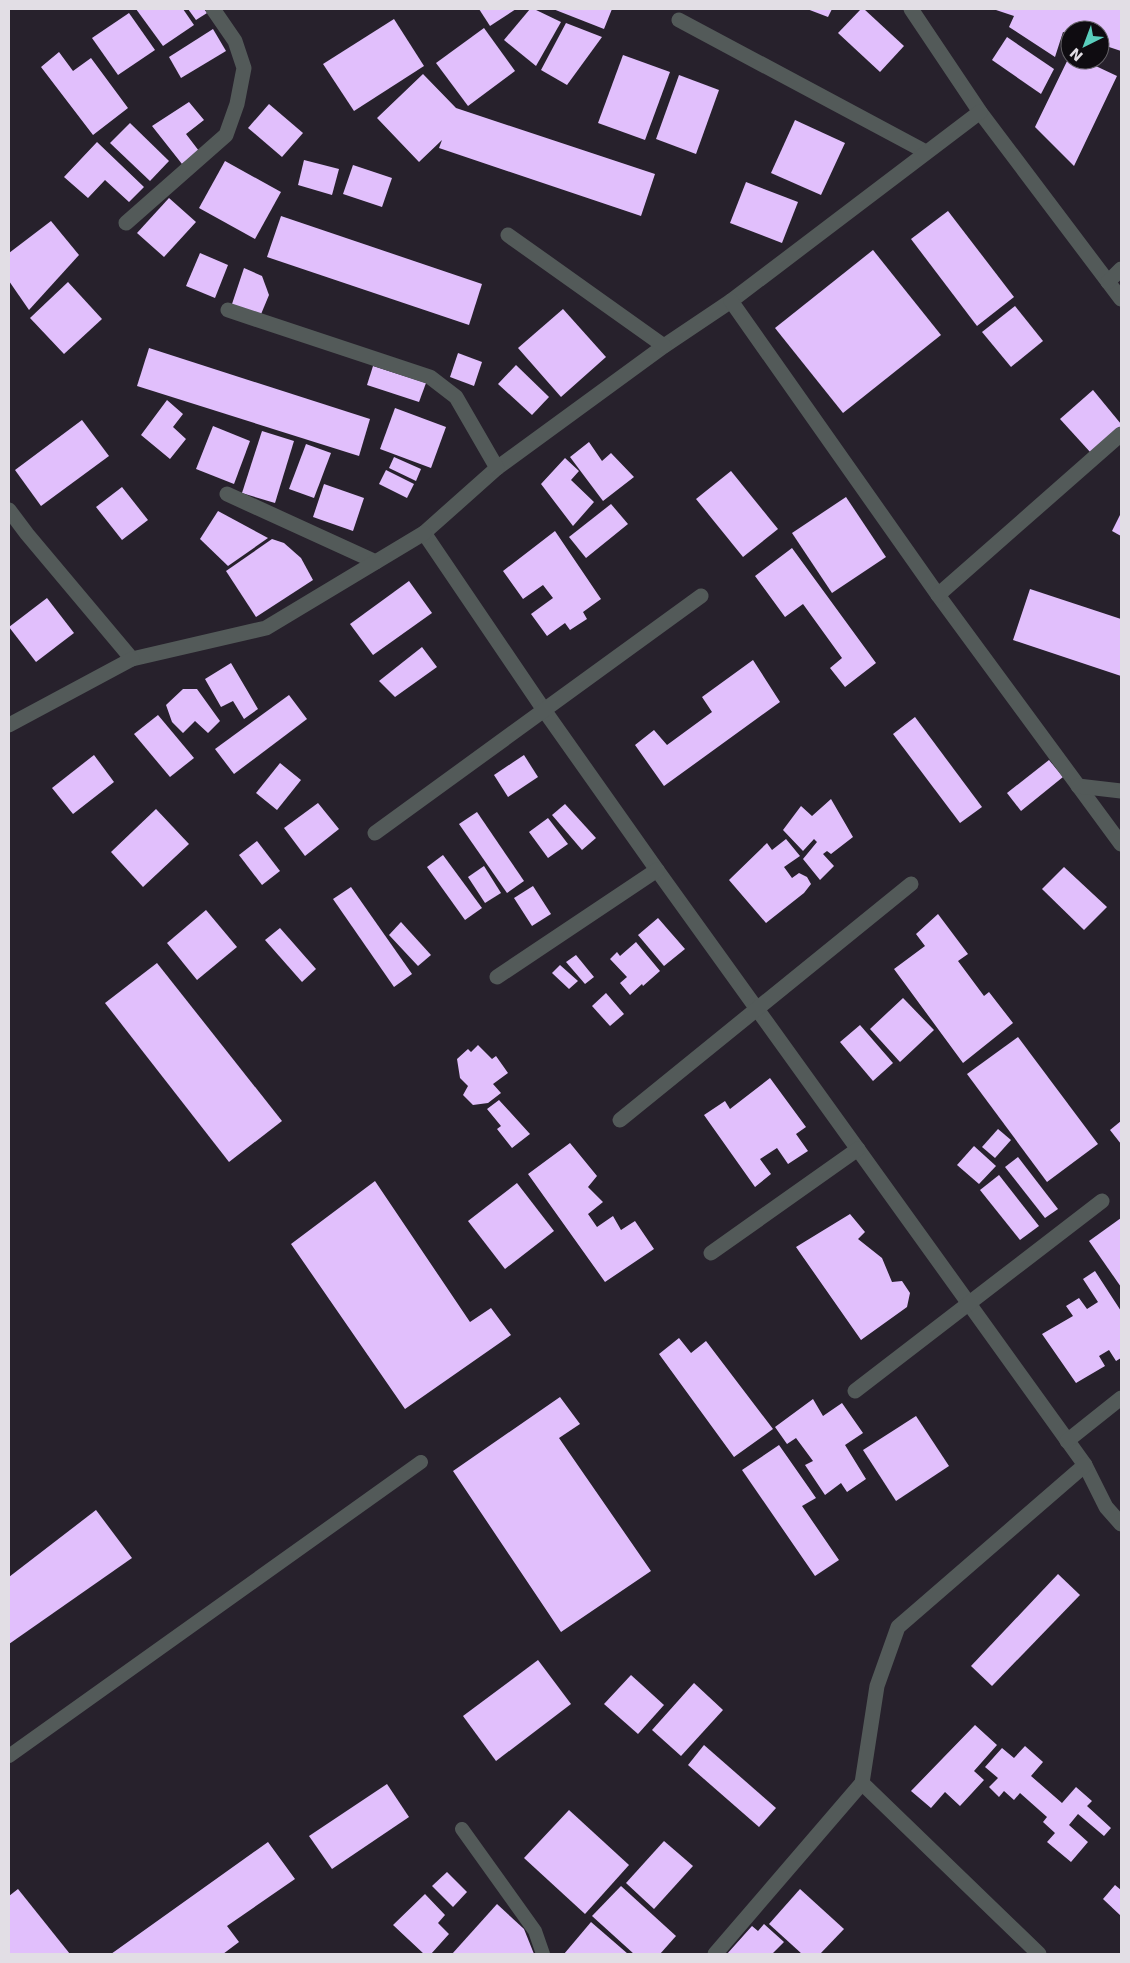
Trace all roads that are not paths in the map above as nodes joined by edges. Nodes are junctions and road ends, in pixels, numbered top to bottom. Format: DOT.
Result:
graph roads {
  1 [pos="213,9"];
  2 [pos="911,9"];
  3 [pos="680,20"];
  4 [pos="980,112"];
  5 [pos="926,152"];
  6 [pos="126,224"];
  7 [pos="508,235"];
  8 [pos="1121,269"];
  9 [pos="1108,282"];
  10 [pos="1121,299"];
  11 [pos="731,300"];
  12 [pos="228,310"];
  13 [pos="664,346"];
  14 [pos="1121,434"];
  15 [pos="497,468"];
  16 [pos="227,494"];
  17 [pos="9,510"];
  18 [pos="424,533"];
  19 [pos="376,562"];
  20 [pos="938,594"];
  21 [pos="701,596"];
  22 [pos="132,659"];
  23 [pos="544,710"];
  24 [pos="9,725"];
  25 [pos="1078,786"];
  26 [pos="1121,791"];
  27 [pos="374,833"];
  28 [pos="1121,844"];
  29 [pos="657,870"];
  30 [pos="911,884"];
  31 [pos="496,978"];
  32 [pos="758,1008"];
  33 [pos="620,1120"];
  34 [pos="858,1148"];
  35 [pos="1102,1200"];
  36 [pos="710,1253"];
  37 [pos="969,1303"];
  38 [pos="855,1391"];
  39 [pos="1121,1398"];
  40 [pos="1068,1441"];
  41 [pos="421,1462"];
  42 [pos="1085,1465"];
  43 [pos="1121,1524"];
  44 [pos="9,1756"];
  45 [pos="862,1783"];
  46 [pos="462,1829"];
  47 [pos="543,1954"];
  48 [pos="715,1954"];
  49 [pos="1039,1954"];
  1 -- 6 [label="street"];
  2 -- 4 [label="street"];
  3 -- 5 [label="street"];
  4 -- 5 [label="street"];
  4 -- 9 [label="street"];
  5 -- 11 [label="street"];
  7 -- 13 [label="street"];
  8 -- 9 [label="street"];
  9 -- 10 [label="street"];
  11 -- 13 [label="street"];
  11 -- 20 [label="street"];
  12 -- 15 [label="street"];
  13 -- 15 [label="street"];
  14 -- 20 [label="street"];
  15 -- 18 [label="street"];
  16 -- 19 [label="street"];
  17 -- 22 [label="street"];
  18 -- 19 [label="street"];
  18 -- 23 [label="street"];
  19 -- 22 [label="street"];
  20 -- 25 [label="street"];
  21 -- 23 [label="street"];
  22 -- 24 [label="street"];
  23 -- 27 [label="street"];
  23 -- 29 [label="street"];
  25 -- 26 [label="street"];
  25 -- 28 [label="street"];
  29 -- 31 [label="street"];
  29 -- 32 [label="street"];
  30 -- 32 [label="street"];
  32 -- 33 [label="street"];
  32 -- 34 [label="street"];
  34 -- 36 [label="street"];
  34 -- 37 [label="street"];
  35 -- 37 [label="street"];
  37 -- 38 [label="street"];
  37 -- 40 [label="street"];
  39 -- 40 [label="street"];
  40 -- 42 [label="street"];
  41 -- 44 [label="lane"];
  42 -- 43 [label="street"];
  42 -- 45 [label="street"];
  45 -- 48 [label="street"];
  45 -- 49 [label="street"];
  46 -- 47 [label="lane"];
}
